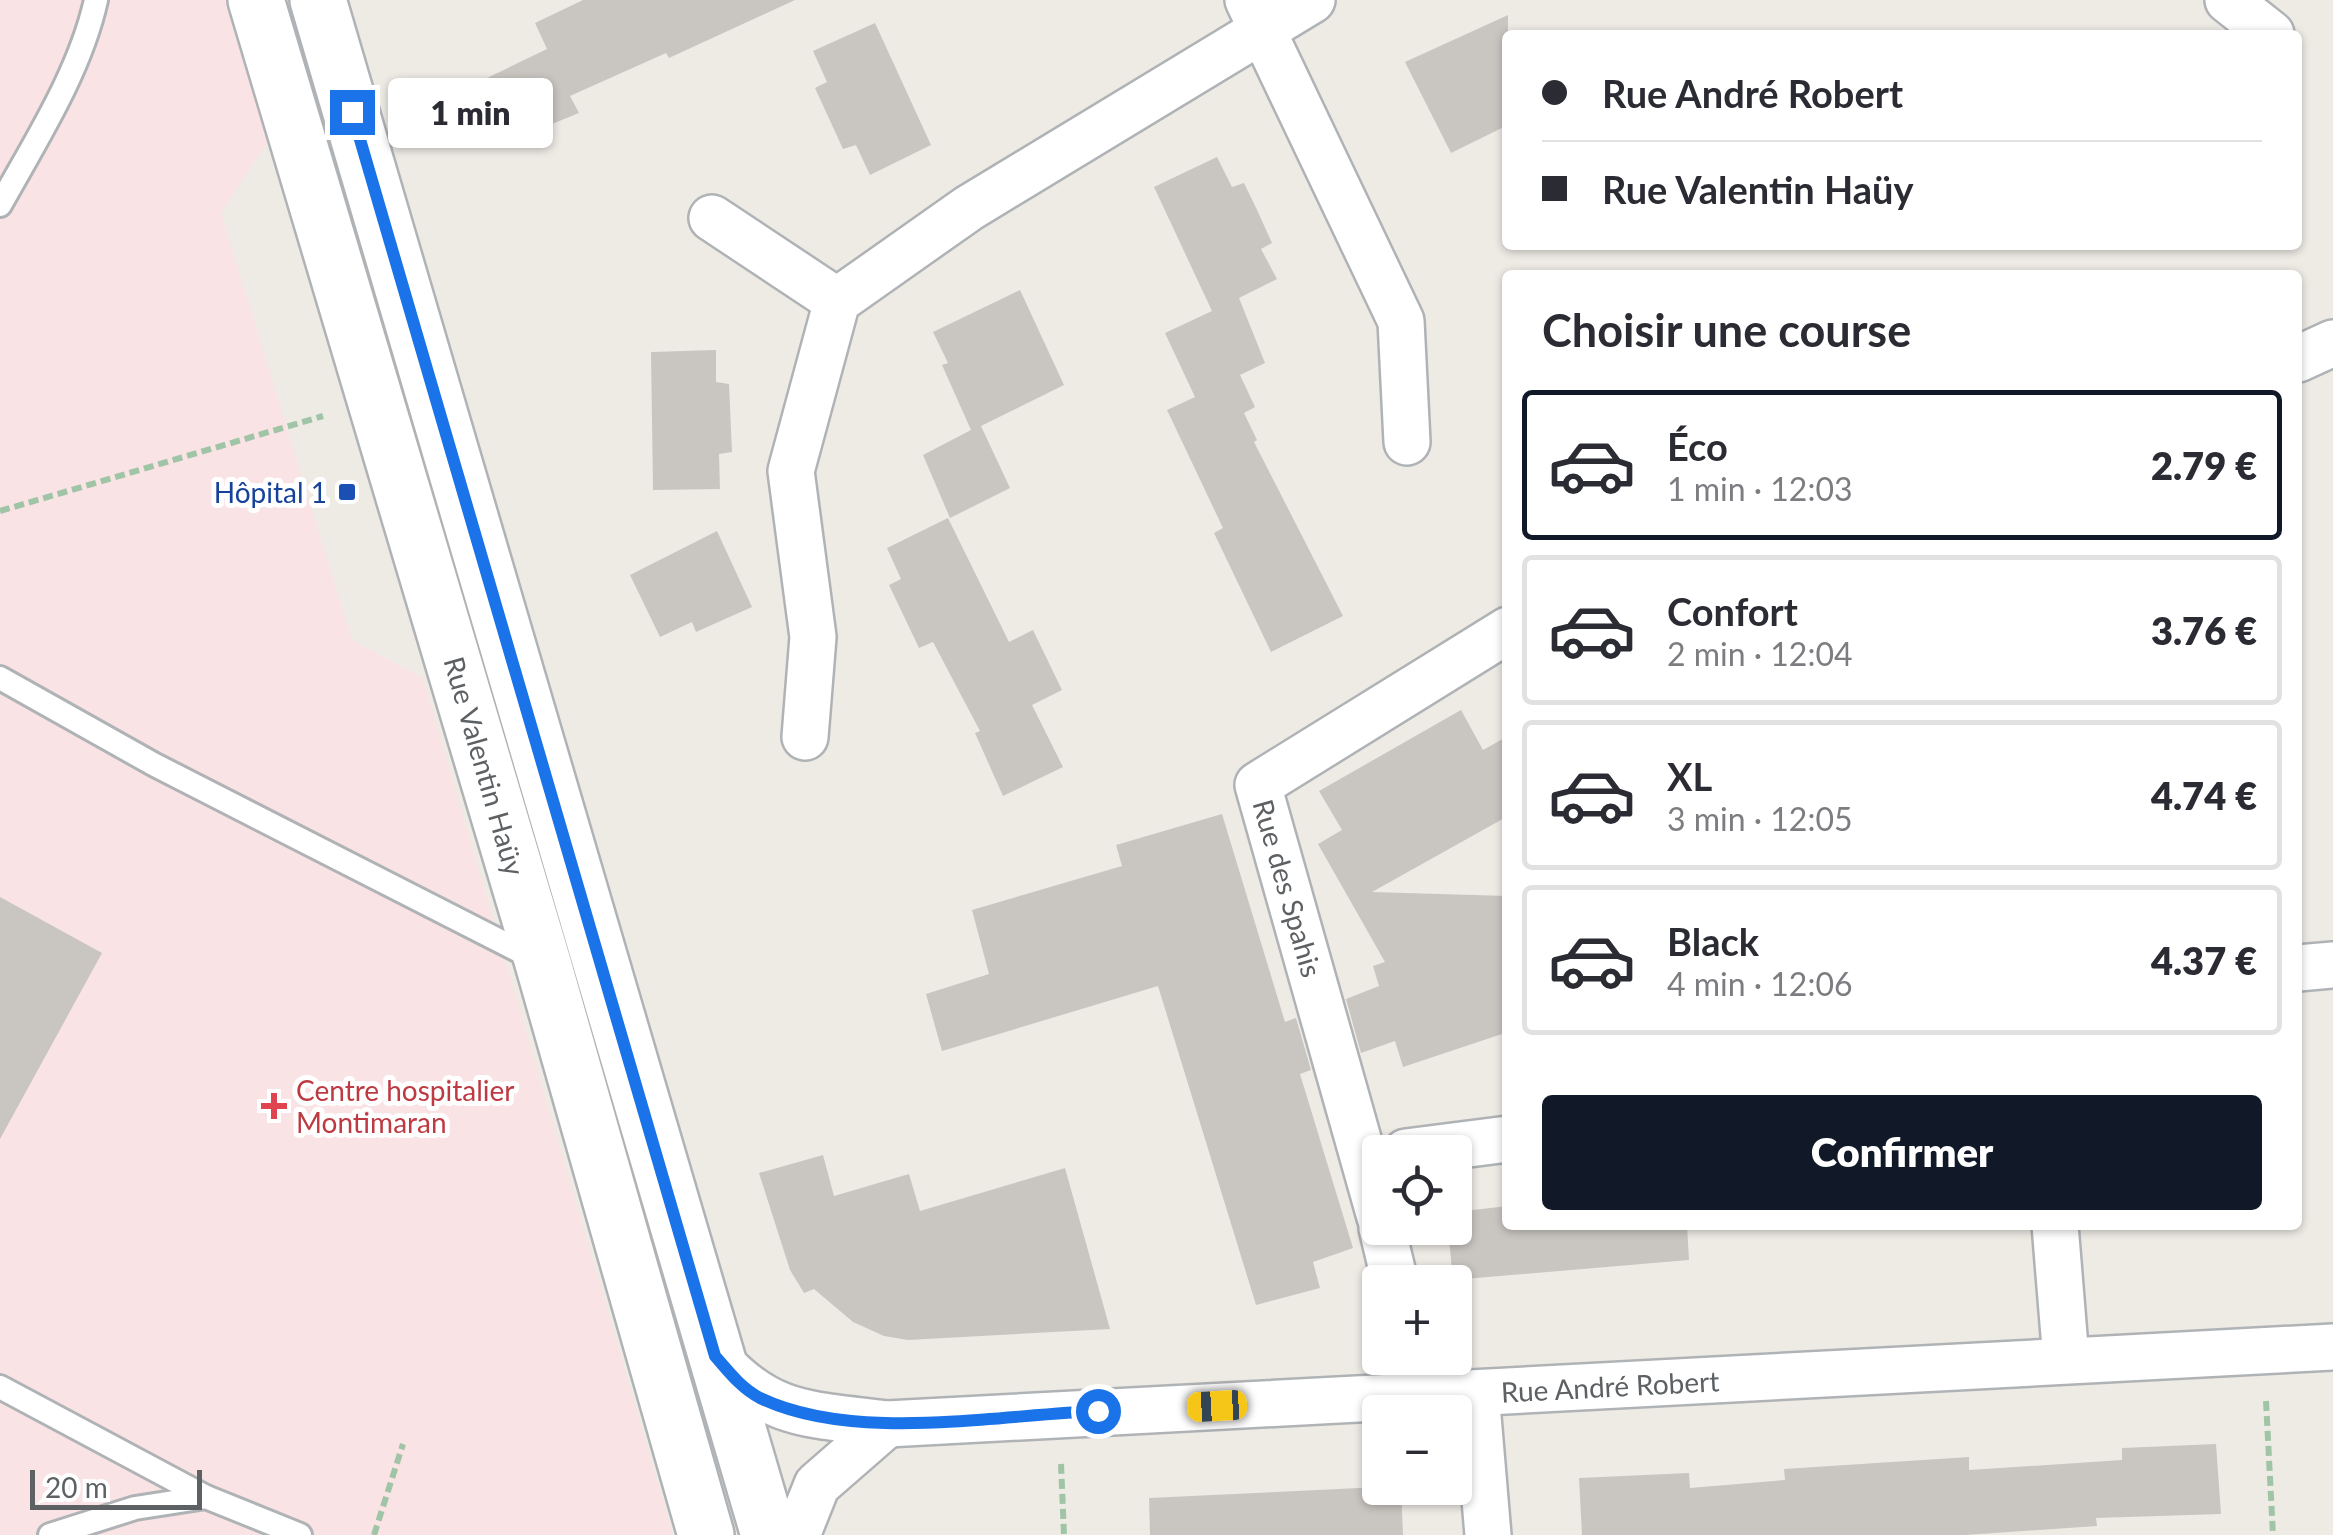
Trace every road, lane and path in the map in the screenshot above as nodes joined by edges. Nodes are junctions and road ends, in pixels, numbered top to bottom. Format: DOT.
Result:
graph roads {
  1 [pos="96,0"];
  2 [pos="256,0"];
  3 [pos="302,0"];
  4 [pos="318,0"];
  5 [pos="1312,0"];
  6 [pos="2228,0"];
  7 [pos="1256,15"];
  8 [pos="2266,30"];
  9 [pos="341,76"];
  10 [pos="0,204"];
  11 [pos="712,218"];
  12 [pos="836,301"];
  13 [pos="2333,343"];
  14 [pos="2302,357"];
  15 [pos="376,400"];
  16 [pos="1407,442"];
  17 [pos="0,511"];
  18 [pos="1502,634"];
  19 [pos="0,678"];
  20 [pos="805,737"];
  21 [pos="544,963"];
  22 [pos="2333,966"];
  23 [pos="2302,968"];
  24 [pos="1377,1135"];
  25 [pos="1502,1140"];
  26 [pos="1472,1144"];
  27 [pos="2055,1230"];
  28 [pos="2333,1348"];
  29 [pos="2263,1350"];
  30 [pos="715,1356"];
  31 [pos="2066,1360"];
  32 [pos="1411,1378"];
  33 [pos="0,1387"];
  34 [pos="1476,1394"];
  35 [pos="1058,1413"];
  36 [pos="887,1424"];
  37 [pos="403,1444"];
  38 [pos="206,1498"];
  39 [pos="50,1535"];
  40 [pos="300,1535"];
  41 [pos="374,1535"];
  42 [pos="706,1535"];
  43 [pos="769,1535"];
  44 [pos="797,1535"];
  45 [pos="1064,1535"];
  46 [pos="1488,1535"];
  47 [pos="2273,1535"];
  1 -- 10 [label="lane"];
  2 -- 15 [label="street, Rue Valentin Haüy"];
  3 -- 9 [label="lane"];
  4 -- 9 [label="street, Rue Valentin Haüy"];
  5 -- 7 [label="street"];
  6 -- 8 [label="street"];
  7 -- 12 [label="street"];
  7 -- 16 [label="street"];
  9 -- 30 [label="street, Rue Valentin Haüy"];
  11 -- 12 [label="street"];
  12 -- 20 [label="street"];
  13 -- 14 [label="street"];
  15 -- 17 [label="path"];
  15 -- 21 [label="street, Rue Valentin Haüy"];
  18 -- 24 [label="street, Rue des Spahis"];
  19 -- 21 [label="lane"];
  21 -- 42 [label="street, Rue Valentin Haüy"];
  22 -- 23 [label="street"];
  25 -- 26 [label="street"];
  27 -- 31 [label="street"];
  28 -- 29 [label="street, Rue André Robert"];
  29 -- 31 [label="street, Rue André Robert"];
  29 -- 47 [label="path"];
  30 -- 36 [label="street, Rue André Robert"];
  30 -- 43 [label="street, Rue Valentin Haüy"];
  31 -- 34 [label="street, Rue André Robert"];
  32 -- 34 [label="street, Rue André Robert"];
  32 -- 35 [label="street, Rue André Robert"];
  33 -- 38 [label="lane"];
  34 -- 46 [label="street"];
  35 -- 36 [label="street, Rue André Robert"];
  35 -- 45 [label="path"];
  36 -- 44 [label="street"];
  37 -- 41 [label="path"];
  38 -- 39 [label="lane"];
  38 -- 40 [label="lane"];
}
